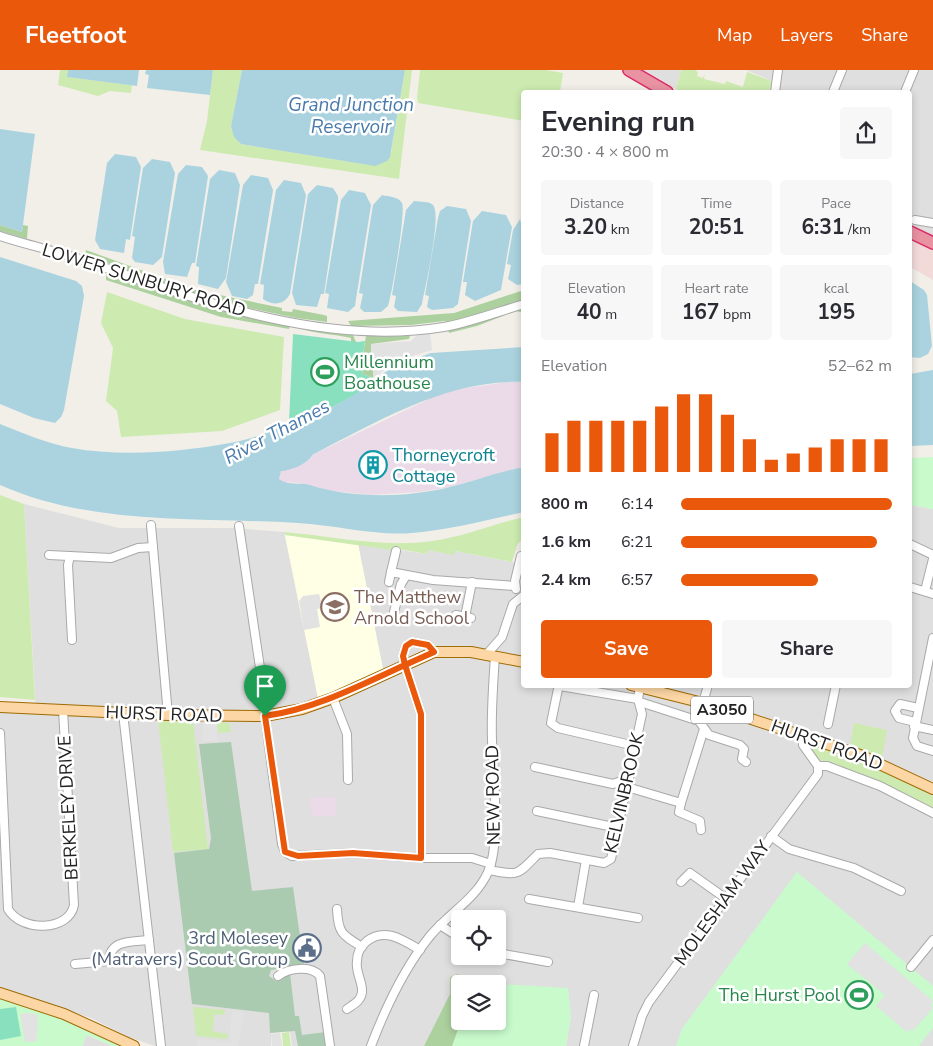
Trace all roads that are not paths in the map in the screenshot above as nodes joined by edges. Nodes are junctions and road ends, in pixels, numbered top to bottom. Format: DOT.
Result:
graph roads {
  1 [pos="629,70"];
  2 [pos="778,70"];
  3 [pos="842,70"];
  4 [pos="914,70"];
  5 [pos="664,90"];
  6 [pos="775,90"];
  7 [pos="834,90"];
  8 [pos="906,90"];
  9 [pos="915,220"];
  10 [pos="933,223"];
  11 [pos="912,233"];
  12 [pos="0,236"];
  13 [pos="933,243"];
  14 [pos="521,305"];
  15 [pos="151,525"];
  16 [pos="239,526"];
  17 [pos="912,545"];
  18 [pos="153,547"];
  19 [pos="396,552"];
  20 [pos="49,555"];
  21 [pos="70,556"];
  22 [pos="520,556"];
  23 [pos="933,557"];
  24 [pos="391,572"];
  25 [pos="406,576"];
  26 [pos="389,582"];
  27 [pos="472,582"];
  28 [pos="515,586"];
  29 [pos="912,589"];
  30 [pos="929,593"];
  31 [pos="521,595"];
  32 [pos="521,597"];
  33 [pos="394,612"];
  34 [pos="456,615"];
  35 [pos="933,638"];
  36 [pos="72,640"];
  37 [pos="434,652"];
  38 [pos="491,656"];
  39 [pos="521,661"];
  40 [pos="405,665"];
  41 [pos="560,688"];
  42 [pos="571,688"];
  43 [pos="636,688"];
  44 [pos="644,688"];
  45 [pos="707,688"];
  46 [pos="835,688"];
  47 [pos="333,698"];
  48 [pos="639,700"];
  49 [pos="703,703"];
  50 [pos="0,706"];
  51 [pos="918,708"];
  52 [pos="63,710"];
  53 [pos="123,713"];
  54 [pos="168,715"];
  55 [pos="266,716"];
  56 [pos="828,724"];
  57 [pos="915,724"];
  58 [pos="704,729"];
  59 [pos="933,730"];
  60 [pos="0,733"];
  61 [pos="803,736"];
  62 [pos="635,746"];
  63 [pos="933,752"];
  64 [pos="746,762"];
  65 [pos="818,766"];
  66 [pos="535,767"];
  67 [pos="629,778"];
  68 [pos="348,780"];
  69 [pos="613,784"];
  70 [pos="627,788"];
  71 [pos="933,789"];
  72 [pos="624,797"];
  73 [pos="681,803"];
  74 [pos="537,810"];
  75 [pos="933,813"];
  76 [pos="618,828"];
  77 [pos="701,830"];
  78 [pos="771,836"];
  79 [pos="421,858"];
  80 [pos="586,860"];
  81 [pos="490,867"];
  82 [pos="681,882"];
  83 [pos="901,891"];
  84 [pos="726,898"];
  85 [pos="529,899"];
  86 [pos="578,907"];
  87 [pos="339,911"];
  88 [pos="638,918"];
  89 [pos="440,925"];
  90 [pos="451,932"];
  91 [pos="149,940"];
  92 [pos="933,940"];
  93 [pos="362,947"];
  94 [pos="420,950"];
  95 [pos="506,954"];
  96 [pos="548,962"];
  97 [pos="76,964"];
  98 [pos="911,967"];
  99 [pos="278,976"];
  100 [pos="0,993"];
  101 [pos="594,995"];
  102 [pos="347,1009"];
  103 [pos="134,1046"];
  104 [pos="161,1046"];
  105 [pos="330,1046"];
  106 [pos="371,1046"];
  107 [pos="584,1046"];
  108 [pos="633,1046"];
  1 -- 5 [label="highway"];
  2 -- 6 [label="street"];
  3 -- 7 [label="street"];
  4 -- 8 [label="street"];
  9 -- 10 [label="street"];
  11 -- 13 [label="highway"];
  12 -- 14 [label="street, LOWER SUNBURY ROAD"];
  15 -- 18 [label="street"];
  16 -- 55 [label="street"];
  17 -- 23 [label="street"];
  18 -- 21 [label="street"];
  18 -- 54 [label="street"];
  19 -- 24 [label="street"];
  20 -- 21 [label="street"];
  21 -- 36 [label="street"];
  22 -- 28 [label="street"];
  23 -- 30 [label="street"];
  24 -- 25 [label="street"];
  24 -- 26 [label="street"];
  25 -- 27 [label="street"];
  25 -- 33 [label="street"];
  27 -- 28 [label="street"];
  27 -- 34 [label="street"];
  28 -- 31 [label="street"];
  29 -- 30 [label="street"];
  32 -- 38 [label="street"];
  35 -- 51 [label="street"];
  37 -- 38 [label="main road, HURST ROAD"];
  37 -- 40 [label="main road, HURST ROAD"];
  37 -- 40 [label="street"];
  38 -- 39 [label="main road, HURST ROAD"];
  38 -- 81 [label="street, NEW ROAD"];
  40 -- 47 [label="main road, HURST ROAD"];
  40 -- 79 [label="street"];
  41 -- 62 [label="street"];
  42 -- 48 [label="street"];
  43 -- 48 [label="street, KELVINBROOK"];
  44 -- 49 [label="main road, HURST ROAD / A3050"];
  45 -- 49 [label="street"];
  46 -- 56 [label="street"];
  47 -- 55 [label="main road, HURST ROAD"];
  47 -- 68 [label="street"];
  48 -- 58 [label="street"];
  48 -- 62 [label="street, KELVINBROOK"];
  49 -- 61 [label="main road, HURST ROAD / A3050"];
  50 -- 52 [label="main road, HURST ROAD"];
  51 -- 57 [label="street"];
  51 -- 57 [label="street"];
  52 -- 53 [label="main road, HURST ROAD"];
  52 -- 60 [label="street, BERKELEY DRIVE"];
  53 -- 54 [label="main road, HURST ROAD"];
  53 -- 91 [label="street"];
  54 -- 55 [label="main road, HURST ROAD"];
  55 -- 79 [label="street, KELVINBROOK"];
  57 -- 59 [label="street"];
  57 -- 63 [label="street"];
  58 -- 64 [label="street"];
  58 -- 73 [label="street"];
  61 -- 65 [label="street"];
  61 -- 71 [label="main road, HURST ROAD / A3050"];
  62 -- 67 [label="street, KELVINBROOK"];
  65 -- 75 [label="street"];
  65 -- 78 [label="street, MOLESHAM WAY"];
  66 -- 69 [label="street"];
  67 -- 69 [label="street"];
  67 -- 70 [label="street, KELVINBROOK"];
  69 -- 72 [label="street"];
  70 -- 72 [label="street, KELVINBROOK"];
  70 -- 73 [label="street"];
  72 -- 76 [label="street, KELVINBROOK"];
  73 -- 77 [label="street"];
  74 -- 76 [label="street"];
  76 -- 80 [label="street, KELVINBROOK"];
  78 -- 83 [label="street"];
  78 -- 84 [label="street, MOLESHAM WAY"];
  79 -- 81 [label="street, KELVINBROOK"];
  80 -- 81 [label="street, KELVINBROOK"];
  80 -- 86 [label="street"];
  81 -- 89 [label="street, NEW ROAD"];
  82 -- 84 [label="street"];
  84 -- 108 [label="street, MOLESHAM WAY"];
  85 -- 86 [label="street"];
  86 -- 88 [label="street"];
  87 -- 93 [label="street"];
  89 -- 90 [label="street"];
  89 -- 94 [label="street, NEW ROAD"];
  91 -- 97 [label="street"];
  91 -- 104 [label="street"];
  92 -- 98 [label="street"];
  93 -- 94 [label="street"];
  93 -- 102 [label="street"];
  94 -- 106 [label="street, NEW ROAD"];
  95 -- 96 [label="street"];
  99 -- 105 [label="street"];
  100 -- 103 [label="main road"];
  101 -- 107 [label="street"];
}
